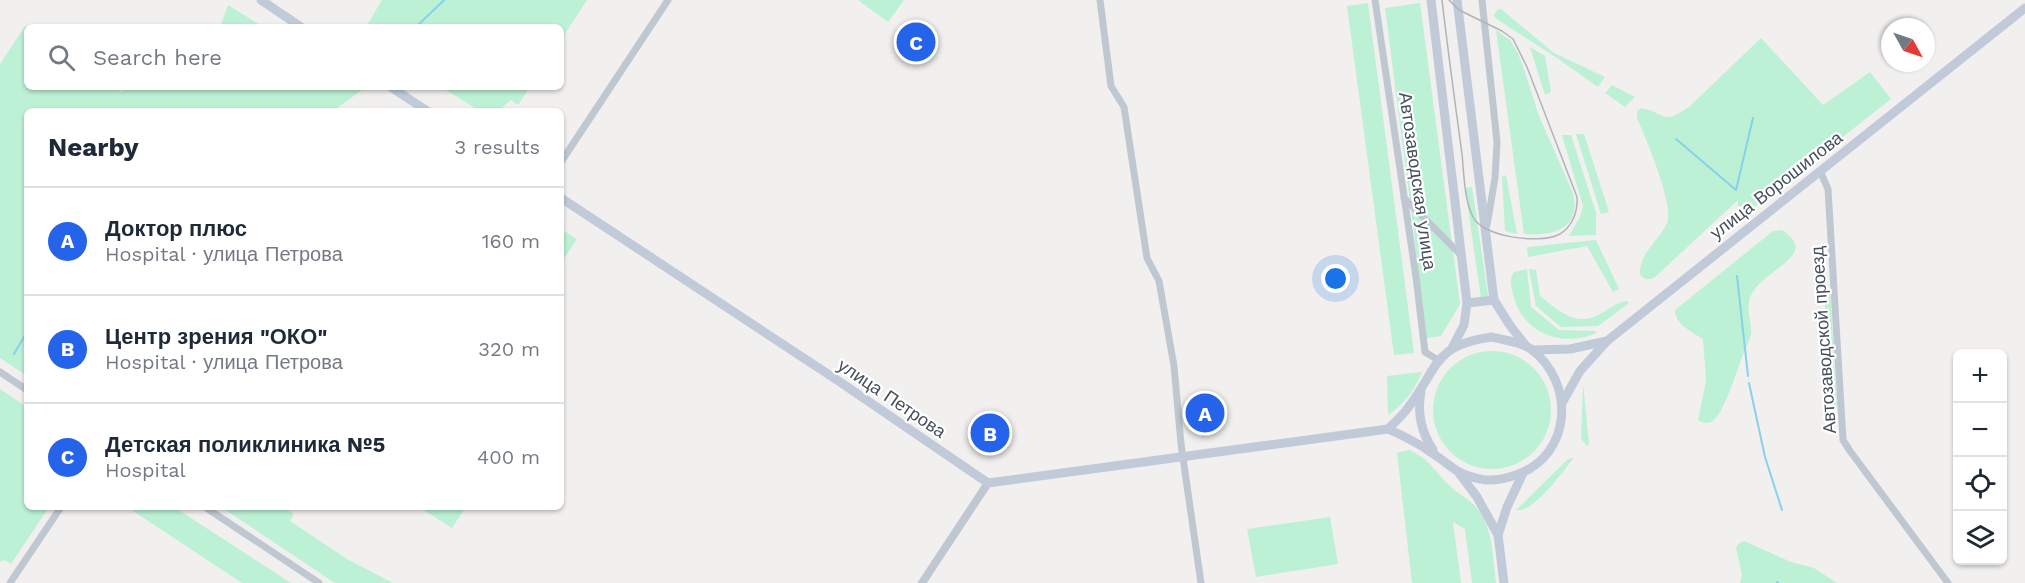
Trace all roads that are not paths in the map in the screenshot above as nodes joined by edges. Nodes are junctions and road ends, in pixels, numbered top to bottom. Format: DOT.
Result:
graph roads {
  1 [pos="261,0"];
  2 [pos="668,0"];
  3 [pos="1100,0"];
  4 [pos="1375,0"];
  5 [pos="1431,0"];
  6 [pos="1457,0"];
  7 [pos="1482,0"];
  8 [pos="2025,8"];
  9 [pos="297,24"];
  10 [pos="396,90"];
  11 [pos="423,108"];
  12 [pos="564,157"];
  13 [pos="1820,171"];
  14 [pos="1404,198"];
  15 [pos="564,200"];
  16 [pos="1485,233"];
  17 [pos="1461,255"];
  18 [pos="1494,300"];
  19 [pos="1467,303"];
  20 [pos="1607,341"];
  21 [pos="1452,348"];
  22 [pos="1529,348"];
  23 [pos="1438,360"];
  24 [pos="0,372"];
  25 [pos="1423,384"];
  26 [pos="24,388"];
  27 [pos="1562,403"];
  28 [pos="1388,429"];
  29 [pos="1436,455"];
  30 [pos="1183,457"];
  31 [pos="1523,472"];
  32 [pos="1459,473"];
  33 [pos="988,483"];
  34 [pos="59,510"];
  35 [pos="209,510"];
  36 [pos="1498,535"];
  37 [pos="10,583"];
  38 [pos="319,583"];
  39 [pos="922,583"];
  40 [pos="1201,583"];
  41 [pos="1504,583"];
  42 [pos="1948,583"];
  1 -- 9 [label="main road"];
  2 -- 12 [label="street"];
  3 -- 30 [label="street"];
  4 -- 14 [label="street, Автозаводская улица"];
  5 -- 17 [label="main road, Автозаводская улица"];
  6 -- 16 [label="main road"];
  7 -- 16 [label="street"];
  8 -- 13 [label="main road, улица Ворошилова"];
  10 -- 11 [label="main road"];
  13 -- 20 [label="main road, улица Ворошилова"];
  13 -- 42 [label="street, Автозаводской проезд"];
  14 -- 17 [label="street"];
  14 -- 23 [label="street, Автозаводская улица"];
  15 -- 33 [label="main road, улица Петрова"];
  16 -- 18 [label="main road"];
  17 -- 19 [label="main road, Автозаводская улица"];
  18 -- 19 [label="main road"];
  18 -- 22 [label="main road"];
  19 -- 21 [label="main road, Автозаводская улица"];
  20 -- 22 [label="main road, улица Ворошилова"];
  20 -- 27 [label="main road"];
  21 -- 22 [label="main road"];
  21 -- 23 [label="main road"];
  22 -- 27 [label="main road"];
  23 -- 25 [label="main road"];
  24 -- 26 [label="street"];
  25 -- 28 [label="main road"];
  25 -- 29 [label="main road"];
  27 -- 31 [label="main road"];
  28 -- 29 [label="main road"];
  28 -- 30 [label="main road"];
  29 -- 32 [label="main road"];
  30 -- 33 [label="main road"];
  30 -- 40 [label="street"];
  31 -- 32 [label="main road"];
  31 -- 36 [label="main road"];
  32 -- 36 [label="main road"];
  33 -- 39 [label="street"];
  34 -- 37 [label="street"];
  35 -- 38 [label="street"];
  36 -- 41 [label="main road"];
}
